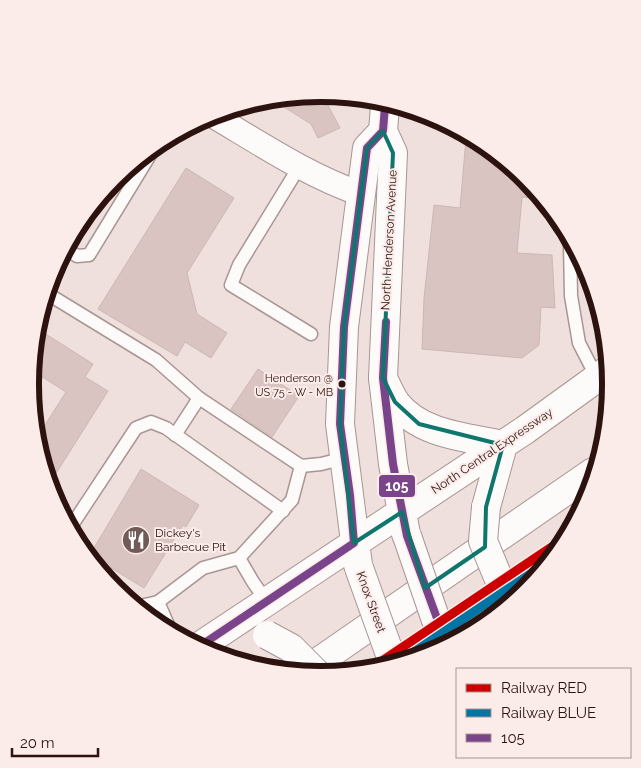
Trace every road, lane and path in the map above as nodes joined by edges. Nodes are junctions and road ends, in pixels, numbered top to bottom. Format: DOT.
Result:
graph roads {
  1 [pos="384,118"];
  2 [pos="221,121"];
  3 [pos="145,164"];
  4 [pos="298,167"];
  5 [pos="361,194"];
  6 [pos="71,252"];
  7 [pos="570,253"];
  8 [pos="53,297"];
  9 [pos="311,334"];
  10 [pos="602,373"];
  11 [pos="602,375"];
  12 [pos="383,378"];
  13 [pos="200,398"];
  14 [pos="176,435"];
  15 [pos="503,445"];
  16 [pos="345,458"];
  17 [pos="301,466"];
  18 [pos="586,477"];
  19 [pos="283,511"];
  20 [pos="74,521"];
  21 [pos="404,524"];
  22 [pos="356,556"];
  23 [pos="239,558"];
  24 [pos="506,596"];
  25 [pos="158,602"];
  26 [pos="266,602"];
  27 [pos="145,605"];
  28 [pos="166,619"];
  29 [pos="444,637"];
  30 [pos="208,640"];
  31 [pos="391,656"];
  32 [pos="308,665"];
  33 [pos="313,666"];
  1 -- 5 [label="main road, North Henderson Avenue"];
  1 -- 12 [label="main road, North Henderson Avenue"];
  2 -- 4 [label="street"];
  3 -- 6 [label="lane"];
  4 -- 5 [label="street"];
  4 -- 9 [label="lane"];
  5 -- 16 [label="main road, North Henderson Avenue"];
  7 -- 10 [label="lane"];
  8 -- 13 [label="lane"];
  11 -- 15 [label="main road, North Central Expressway"];
  12 -- 15 [label="main road"];
  12 -- 21 [label="main road, North Henderson Avenue"];
  13 -- 14 [label="lane"];
  13 -- 17 [label="lane"];
  14 -- 19 [label="lane"];
  14 -- 20 [label="lane"];
  15 -- 21 [label="main road, North Central Expressway"];
  15 -- 24 [label="main road, bridge"];
  16 -- 17 [label="lane"];
  16 -- 22 [label="main road, North Henderson Avenue"];
  17 -- 19 [label="lane"];
  18 -- 33 [label="main road"];
  19 -- 23 [label="lane"];
  21 -- 22 [label="main road, North Central Expressway"];
  21 -- 29 [label="main road, North Henderson Avenue, bridge"];
  22 -- 26 [label="main road, North Central Expressway"];
  22 -- 31 [label="main road, Knox Street, bridge"];
  23 -- 25 [label="lane"];
  23 -- 26 [label="lane"];
  25 -- 27 [label="lane"];
  25 -- 28 [label="lane"];
  26 -- 30 [label="main road, North Central Expressway"];
  30 -- 32 [label="main road, bridge"];
}
